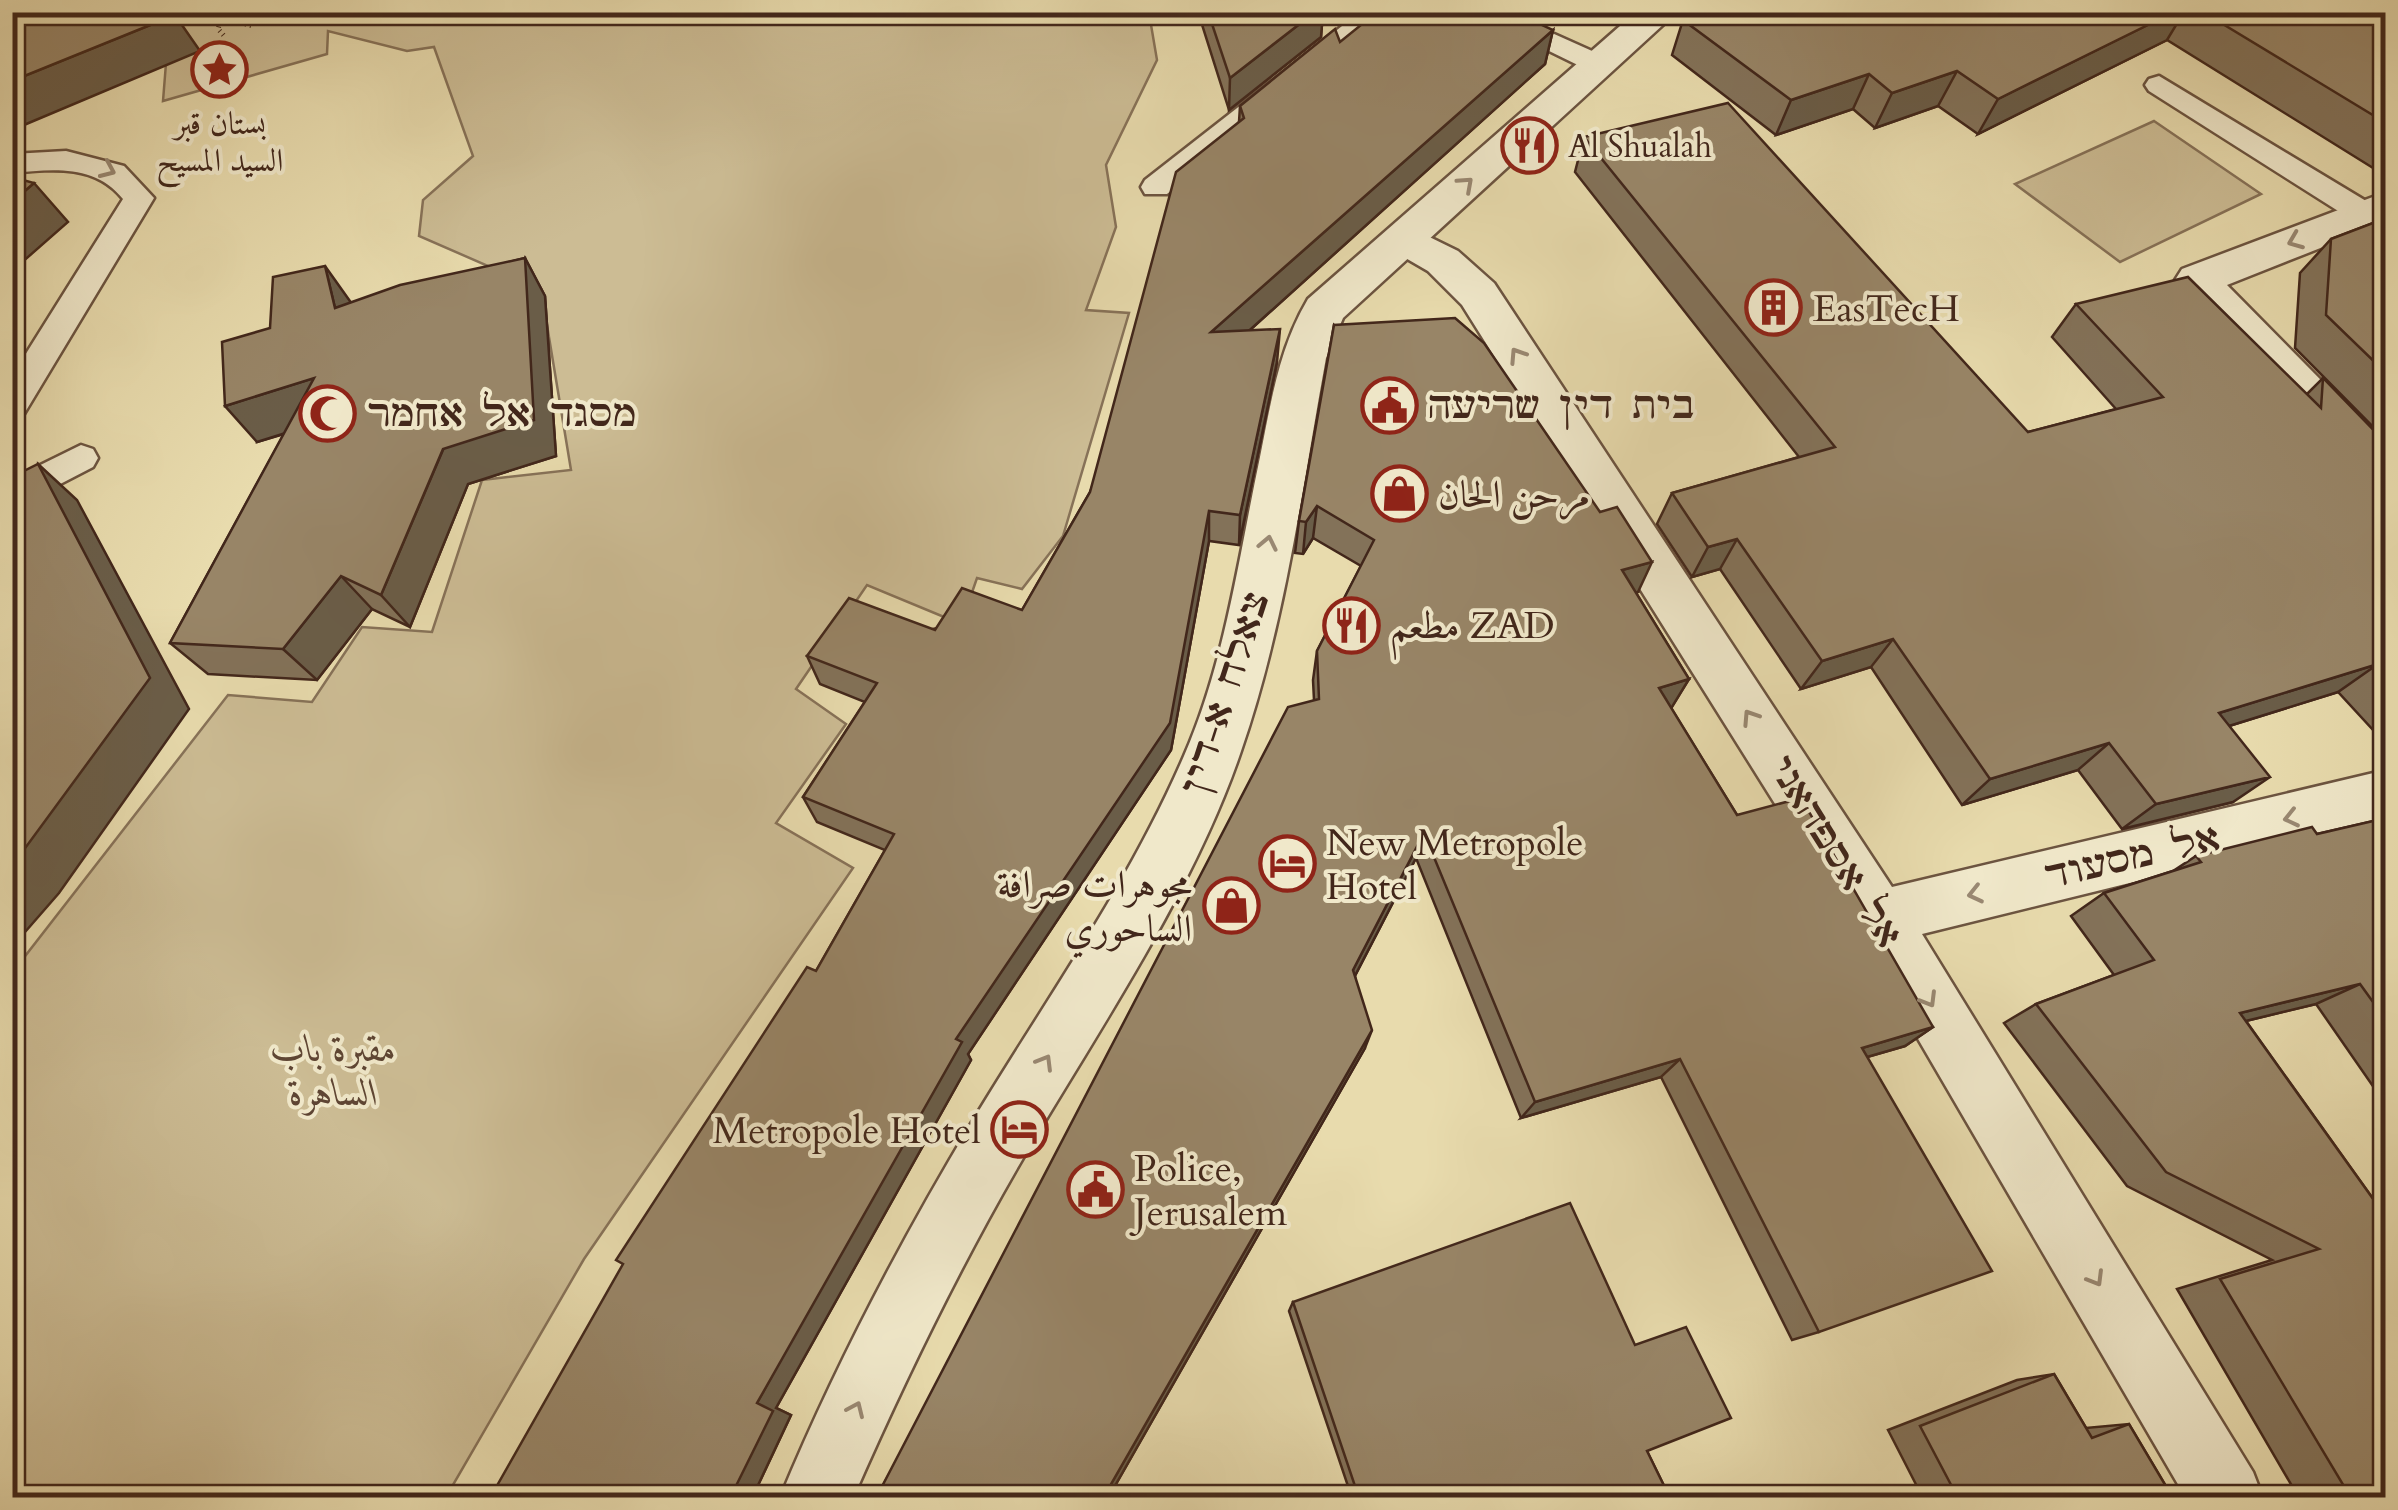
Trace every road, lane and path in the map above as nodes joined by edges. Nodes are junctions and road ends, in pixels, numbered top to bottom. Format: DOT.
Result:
graph roads {
  1 [pos="1377,12"];
  2 [pos="1482,12"];
  3 [pos="222,15"];
  4 [pos="1637,17"];
  5 [pos="253,26"];
  6 [pos="226,38"];
  7 [pos="1600,65"];
  8 [pos="2160,85"];
  9 [pos="12,164"];
  10 [pos="1156,187"];
  11 [pos="2375,210"];
  12 [pos="1405,238"];
  13 [pos="12,405"];
  14 [pos="81,458"];
  15 [pos="2386,477"];
  16 [pos="12,496"];
  17 [pos="2386,795"];
  18 [pos="1879,917"];
  19 [pos="816,1498"];
  20 [pos="2226,1498"];
  1 -- 10 [label="lane"];
  2 -- 7 [label="lane"];
  3 -- 5 [label="path"];
  3 -- 6 [label="path"];
  4 -- 7 [label="street, צאלח א-דין"];
  12 -- 7 [label="street, צאלח א-דין, one-way"];
  8 -- 11 [label="lane"];
  9 -- 13 [label="lane, one-way"];
  11 -- 15 [label="street, one-way"];
  18 -- 12 [label="street, אל אספהאני, one-way"];
  19 -- 12 [label="street, צאלח א-דין, one-way"];
  14 -- 16 [label="lane"];
  17 -- 18 [label="street, אל מסעוד, one-way"];
  18 -- 20 [label="street, אל אספהאני, one-way"];
}
